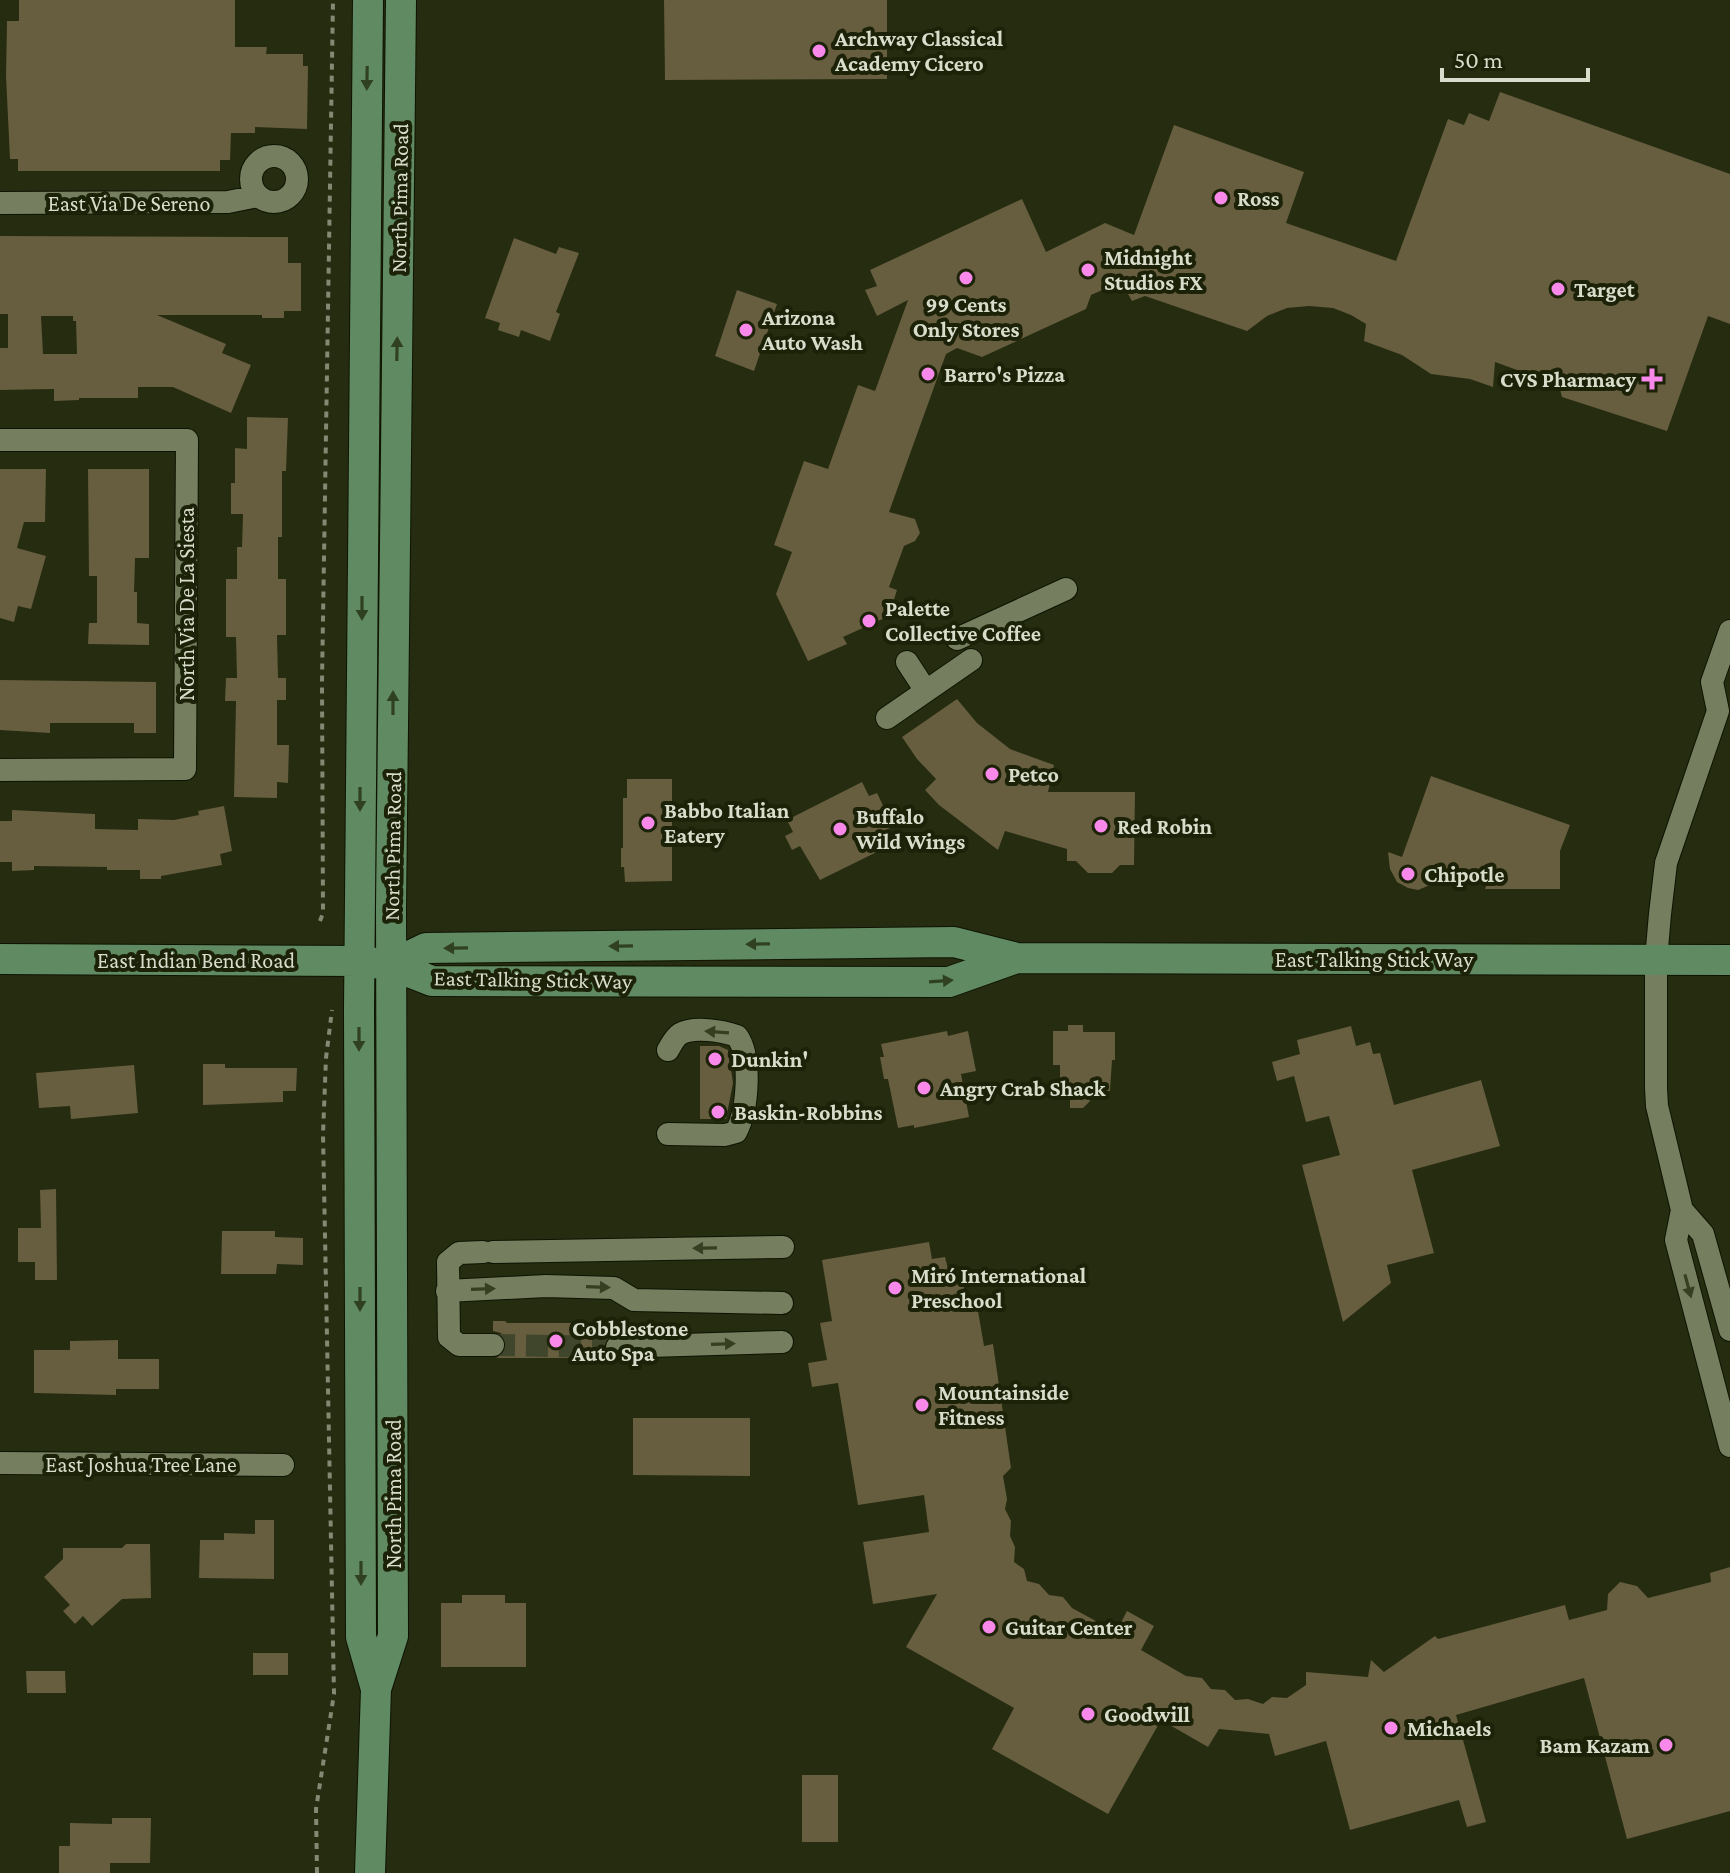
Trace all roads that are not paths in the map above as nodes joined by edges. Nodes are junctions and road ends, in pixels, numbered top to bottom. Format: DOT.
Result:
graph roads {
  1 [pos="368,0"];
  2 [pos="401,0"];
  3 [pos="258,196"];
  4 [pos="0,203"];
  5 [pos="364,359"];
  6 [pos="0,440"];
  7 [pos="394,569"];
  8 [pos="1066,589"];
  9 [pos="1730,631"];
  10 [pos="957,639"];
  11 [pos="971,660"];
  12 [pos="907,662"];
  13 [pos="926,691"];
  14 [pos="1724,706"];
  15 [pos="887,718"];
  16 [pos="0,770"];
  17 [pos="923,942"];
  18 [pos="1017,958"];
  19 [pos="0,959"];
  20 [pos="1656,960"];
  21 [pos="1730,960"];
  22 [pos="359,961"];
  23 [pos="391,965"];
  24 [pos="775,982"];
  25 [pos="668,1050"];
  26 [pos="668,1134"];
  27 [pos="1682,1210"];
  28 [pos="783,1247"];
  29 [pos="562,1251"];
  30 [pos="520,1288"];
  31 [pos="447,1291"];
  32 [pos="782,1303"];
  33 [pos="1730,1330"];
  34 [pos="782,1342"];
  35 [pos="493,1345"];
  36 [pos="617,1347"];
  37 [pos="1730,1446"];
  38 [pos="0,1463"];
  39 [pos="283,1465"];
  40 [pos="376,1689"];
  41 [pos="370,1873"];
  1 -- 5 [label="main road, North Pima Road, one-way"];
  7 -- 2 [label="main road, North Pima Road, one-way"];
  3 -- 4 [label="street, East Via De Sereno"];
  5 -- 7 [label="main road"];
  5 -- 22 [label="main road, North Pima Road, one-way"];
  6 -- 16 [label="street, North Via De La Siesta"];
  23 -- 7 [label="main road, North Pima Road, one-way"];
  8 -- 10 [label="street"];
  9 -- 14 [label="street"];
  11 -- 13 [label="street"];
  12 -- 13 [label="street"];
  13 -- 15 [label="street"];
  14 -- 20 [label="street"];
  17 -- 18 [label="main road, East Talking Stick Way"];
  17 -- 23 [label="main road, East Talking Stick Way, one-way"];
  17 -- 24 [label="main road"];
  18 -- 20 [label="main road, East Talking Stick Way"];
  24 -- 18 [label="main road, East Talking Stick Way, one-way"];
  19 -- 22 [label="main road, East Indian Bend Road"];
  20 -- 21 [label="main road, East Talking Stick Way"];
  20 -- 27 [label="street"];
  22 -- 23 [label="main road, East Indian Bend Road"];
  22 -- 40 [label="main road, North Pima Road, one-way"];
  23 -- 24 [label="main road, East Talking Stick Way"];
  23 -- 40 [label="main road, North Pima Road"];
  26 -- 25 [label="street, one-way"];
  27 -- 33 [label="street"];
  27 -- 37 [label="street, one-way"];
  28 -- 29 [label="street, one-way"];
  29 -- 30 [label="street"];
  29 -- 31 [label="street"];
  31 -- 30 [label="street, one-way"];
  30 -- 32 [label="street, one-way"];
  31 -- 35 [label="street"];
  36 -- 34 [label="street, one-way"];
  38 -- 39 [label="street, East Joshua Tree Lane"];
  40 -- 41 [label="main road, North Pima Road"];
}
